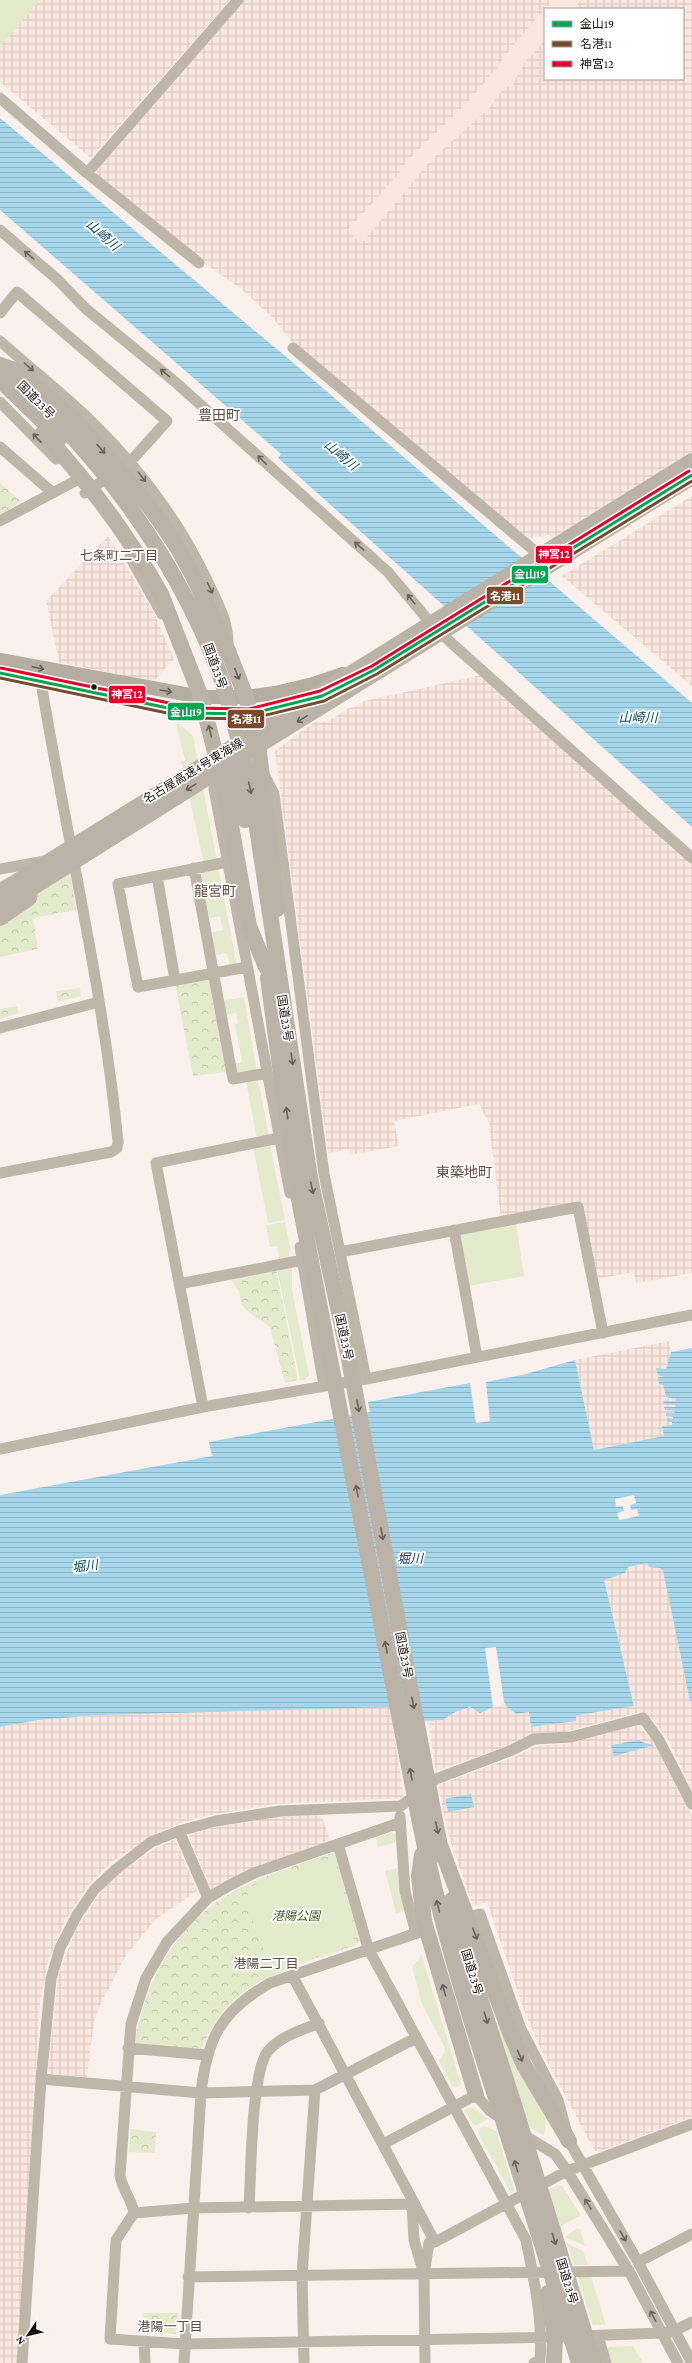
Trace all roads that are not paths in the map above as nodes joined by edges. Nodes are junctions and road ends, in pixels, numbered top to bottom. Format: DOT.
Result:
graph roads {
  1 [pos="238,0"];
  2 [pos="0,98"];
  3 [pos="86,173"];
  4 [pos="0,230"];
  5 [pos="199,263"];
  6 [pos="0,313"];
  7 [pos="0,341"];
  8 [pos="293,348"];
  9 [pos="0,365"];
  10 [pos="0,380"];
  11 [pos="0,384"];
  12 [pos="0,402"];
  13 [pos="0,447"];
  14 [pos="692,461"];
  15 [pos="130,462"];
  16 [pos="692,467"];
  17 [pos="692,476"];
  18 [pos="75,480"];
  19 [pos="53,493"];
  20 [pos="84,493"];
  21 [pos="0,521"];
  22 [pos="541,562"];
  23 [pos="438,627"];
  24 [pos="228,651"];
  25 [pos="185,654"];
  26 [pos="0,660"];
  27 [pos="0,673"];
  28 [pos="41,682"];
  29 [pos="201,697"];
  30 [pos="246,698"];
  31 [pos="206,712"];
  32 [pos="250,714"];
  33 [pos="219,765"];
  34 [pos="261,768"];
  35 [pos="129,810"];
  36 [pos="72,857"];
  37 [pos="692,858"];
  38 [pos="227,862"];
  39 [pos="194,868"];
  40 [pos="0,869"];
  41 [pos="156,876"];
  42 [pos="0,879"];
  43 [pos="44,879"];
  44 [pos="0,892"];
  45 [pos="0,908"];
  46 [pos="0,918"];
  47 [pos="275,952"];
  48 [pos="247,967"];
  49 [pos="266,967"];
  50 [pos="214,973"];
  51 [pos="175,980"];
  52 [pos="99,1002"];
  53 [pos="0,1028"];
  54 [pos="267,1073"];
  55 [pos="280,1138"];
  56 [pos="0,1172"];
  57 [pos="454,1230"];
  58 [pos="340,1254"];
  59 [pos="303,1263"];
  60 [pos="179,1284"];
  61 [pos="692,1315"];
  62 [pos="603,1333"];
  63 [pos="477,1357"];
  64 [pos="366,1379"];
  65 [pos="324,1386"];
  66 [pos="203,1407"];
  67 [pos="0,1449"];
  68 [pos="692,1804"];
  69 [pos="402,1806"];
  70 [pos="425,1811"];
  71 [pos="399,1823"];
  72 [pos="179,1831"];
  73 [pos="424,1843"];
  74 [pos="338,1844"];
  75 [pos="440,1845"];
  76 [pos="208,1898"];
  77 [pos="476,1915"];
  78 [pos="368,1948"];
  79 [pos="292,1975"];
  80 [pos="318,2023"];
  81 [pos="416,2038"];
  82 [pos="128,2048"];
  83 [pos="207,2055"];
  84 [pos="346,2074"];
  85 [pos="41,2079"];
  86 [pos="127,2086"];
  87 [pos="315,2090"];
  88 [pos="256,2092"];
  89 [pos="201,2093"];
  90 [pos="476,2095"];
  91 [pos="453,2107"];
  92 [pos="692,2124"];
  93 [pos="569,2142"];
  94 [pos="383,2144"];
  95 [pos="582,2164"];
  96 [pos="567,2171"];
  97 [pos="413,2204"];
  98 [pos="505,2205"];
  99 [pos="307,2206"];
  100 [pos="193,2208"];
  101 [pos="249,2208"];
  102 [pos="134,2214"];
  103 [pos="538,2234"];
  104 [pos="692,2234"];
  105 [pos="414,2243"];
  106 [pos="432,2243"];
  107 [pos="638,2262"];
  108 [pos="629,2271"];
  109 [pos="532,2273"];
  110 [pos="424,2274"];
  111 [pos="302,2275"];
  112 [pos="188,2277"];
  113 [pos="692,2322"];
  114 [pos="674,2331"];
  115 [pos="662,2333"];
  116 [pos="598,2336"];
  117 [pos="542,2337"];
  118 [pos="425,2338"];
  119 [pos="144,2341"];
  120 [pos="304,2341"];
  121 [pos="184,2344"];
  122 [pos="22,2363"];
  123 [pos="145,2363"];
  124 [pos="184,2363"];
  125 [pos="304,2363"];
  126 [pos="425,2363"];
  127 [pos="534,2363"];
  128 [pos="554,2363"];
  129 [pos="579,2363"];
  130 [pos="594,2363"];
  131 [pos="606,2363"];
  132 [pos="678,2363"];
  133 [pos="692,2363"];
  1 -- 3 [label="street"];
  2 -- 3 [label="street"];
  3 -- 5 [label="street"];
  23 -- 4 [label="street, one-way"];
  6 -- 15 [label="street"];
  7 -- 15 [label="street, one-way"];
  8 -- 22 [label="street"];
  9 -- 24 [label="highway, one-way, bridge"];
  9 -- 47 [label="highway, 国道23号, one-way, bridge"];
  10 -- 49 [label="highway, 国道23号, bridge"];
  11 -- 25 [label="highway, bridge"];
  18 -- 12 [label="street, one-way"];
  13 -- 19 [label="street"];
  14 -- 35 [label="highway, 名古屋高速4号東海線, bridge"];
  15 -- 20 [label="street"];
  15 -- 24 [label="street, one-way"];
  16 -- 22 [label="main road"];
  17 -- 22 [label="main road"];
  17 -- 43 [label="highway, 名古屋高速4号東海線, one-way, bridge"];
  18 -- 19 [label="street"];
  18 -- 20 [label="street"];
  19 -- 21 [label="street"];
  20 -- 25 [label="street"];
  22 -- 23 [label="main road"];
  23 -- 30 [label="main road"];
  23 -- 32 [label="main road"];
  23 -- 37 [label="street"];
  24 -- 30 [label="highway, one-way"];
  25 -- 29 [label="highway"];
  26 -- 29 [label="main road, one-way"];
  27 -- 28 [label="main road"];
  28 -- 31 [label="main road"];
  28 -- 36 [label="street"];
  29 -- 30 [label="main road"];
  29 -- 31 [label="highway"];
  30 -- 32 [label="highway"];
  31 -- 32 [label="main road"];
  33 -- 31 [label="highway, one-way"];
  32 -- 34 [label="highway"];
  33 -- 38 [label="street"];
  33 -- 49 [label="highway"];
  34 -- 47 [label="highway"];
  34 -- 58 [label="street"];
  35 -- 42 [label="highway"];
  35 -- 44 [label="highway, 名古屋高速4号東海線, bridge"];
  36 -- 40 [label="street"];
  36 -- 52 [label="street"];
  38 -- 39 [label="street"];
  38 -- 48 [label="street"];
  39 -- 41 [label="street"];
  39 -- 50 [label="street"];
  41 -- 51 [label="street"];
  41 -- 51 [label="street"];
  43 -- 45 [label="highway, 名古屋高速4号東海線, bridge"];
  43 -- 46 [label="highway"];
  47 -- 70 [label="highway, 国道23号, one-way, bridge"];
  48 -- 50 [label="street"];
  48 -- 54 [label="street"];
  70 -- 49 [label="highway, 国道23号, one-way, bridge"];
  50 -- 51 [label="street"];
  50 -- 54 [label="street"];
  52 -- 53 [label="street"];
  52 -- 56 [label="street"];
  54 -- 55 [label="street"];
  55 -- 59 [label="street"];
  55 -- 60 [label="street"];
  57 -- 58 [label="street"];
  57 -- 62 [label="street"];
  57 -- 63 [label="street"];
  58 -- 59 [label="street"];
  58 -- 64 [label="street"];
  59 -- 60 [label="street"];
  59 -- 65 [label="street"];
  60 -- 66 [label="street"];
  61 -- 62 [label="street"];
  62 -- 63 [label="street"];
  63 -- 64 [label="street"];
  64 -- 65 [label="street"];
  65 -- 66 [label="street"];
  66 -- 67 [label="street"];
  68 -- 69 [label="street"];
  69 -- 71 [label="street"];
  69 -- 72 [label="street"];
  70 -- 73 [label="highway, 国道23号"];
  70 -- 75 [label="highway, 国道23号, one-way"];
  71 -- 74 [label="street"];
  71 -- 78 [label="street"];
  72 -- 76 [label="street"];
  72 -- 85 [label="street"];
  90 -- 73 [label="highway, one-way"];
  103 -- 73 [label="highway, 国道23号, one-way, bridge"];
  74 -- 76 [label="street"];
  74 -- 78 [label="street"];
  75 -- 93 [label="highway, one-way"];
  75 -- 130 [label="highway, 国道23号, one-way, bridge"];
  76 -- 82 [label="street"];
  77 -- 93 [label="street"];
  78 -- 79 [label="street"];
  78 -- 81 [label="street"];
  79 -- 80 [label="street"];
  79 -- 83 [label="street"];
  80 -- 84 [label="street"];
  80 -- 88 [label="street"];
  81 -- 84 [label="street"];
  81 -- 91 [label="street"];
  82 -- 83 [label="street"];
  82 -- 86 [label="street"];
  83 -- 89 [label="street"];
  84 -- 87 [label="street"];
  84 -- 94 [label="street"];
  85 -- 86 [label="street"];
  85 -- 122 [label="street"];
  86 -- 89 [label="street"];
  86 -- 102 [label="street"];
  87 -- 88 [label="street"];
  87 -- 99 [label="street"];
  88 -- 89 [label="street"];
  88 -- 101 [label="street"];
  89 -- 100 [label="street"];
  90 -- 91 [label="street"];
  90 -- 96 [label="street"];
  91 -- 94 [label="street"];
  91 -- 98 [label="street"];
  92 -- 95 [label="street"];
  93 -- 95 [label="street"];
  94 -- 97 [label="street"];
  95 -- 96 [label="street"];
  95 -- 107 [label="street, one-way"];
  96 -- 98 [label="street"];
  108 -- 96 [label="street, one-way"];
  97 -- 99 [label="street"];
  97 -- 105 [label="street"];
  97 -- 106 [label="street"];
  98 -- 106 [label="street"];
  98 -- 109 [label="street"];
  99 -- 101 [label="street"];
  99 -- 111 [label="street"];
  100 -- 101 [label="street"];
  100 -- 102 [label="street"];
  100 -- 112 [label="street"];
  102 -- 119 [label="street"];
  103 -- 128 [label="highway, bridge"];
  103 -- 129 [label="highway, 国道23号, bridge"];
  104 -- 107 [label="street"];
  105 -- 106 [label="street"];
  105 -- 110 [label="street"];
  106 -- 110 [label="street"];
  107 -- 114 [label="street"];
  108 -- 109 [label="street"];
  115 -- 108 [label="street, one-way"];
  109 -- 110 [label="street"];
  109 -- 117 [label="street"];
  110 -- 111 [label="street"];
  110 -- 118 [label="street"];
  111 -- 112 [label="street"];
  111 -- 120 [label="street"];
  112 -- 121 [label="street"];
  113 -- 114 [label="street"];
  114 -- 115 [label="street"];
  114 -- 133 [label="street"];
  115 -- 116 [label="street"];
  115 -- 132 [label="street"];
  116 -- 117 [label="street"];
  116 -- 131 [label="street"];
  117 -- 118 [label="street"];
  117 -- 127 [label="street"];
  118 -- 120 [label="street"];
  118 -- 126 [label="street"];
  119 -- 121 [label="street"];
  119 -- 123 [label="street"];
  120 -- 121 [label="street"];
  120 -- 125 [label="street"];
  121 -- 124 [label="street"];
}
